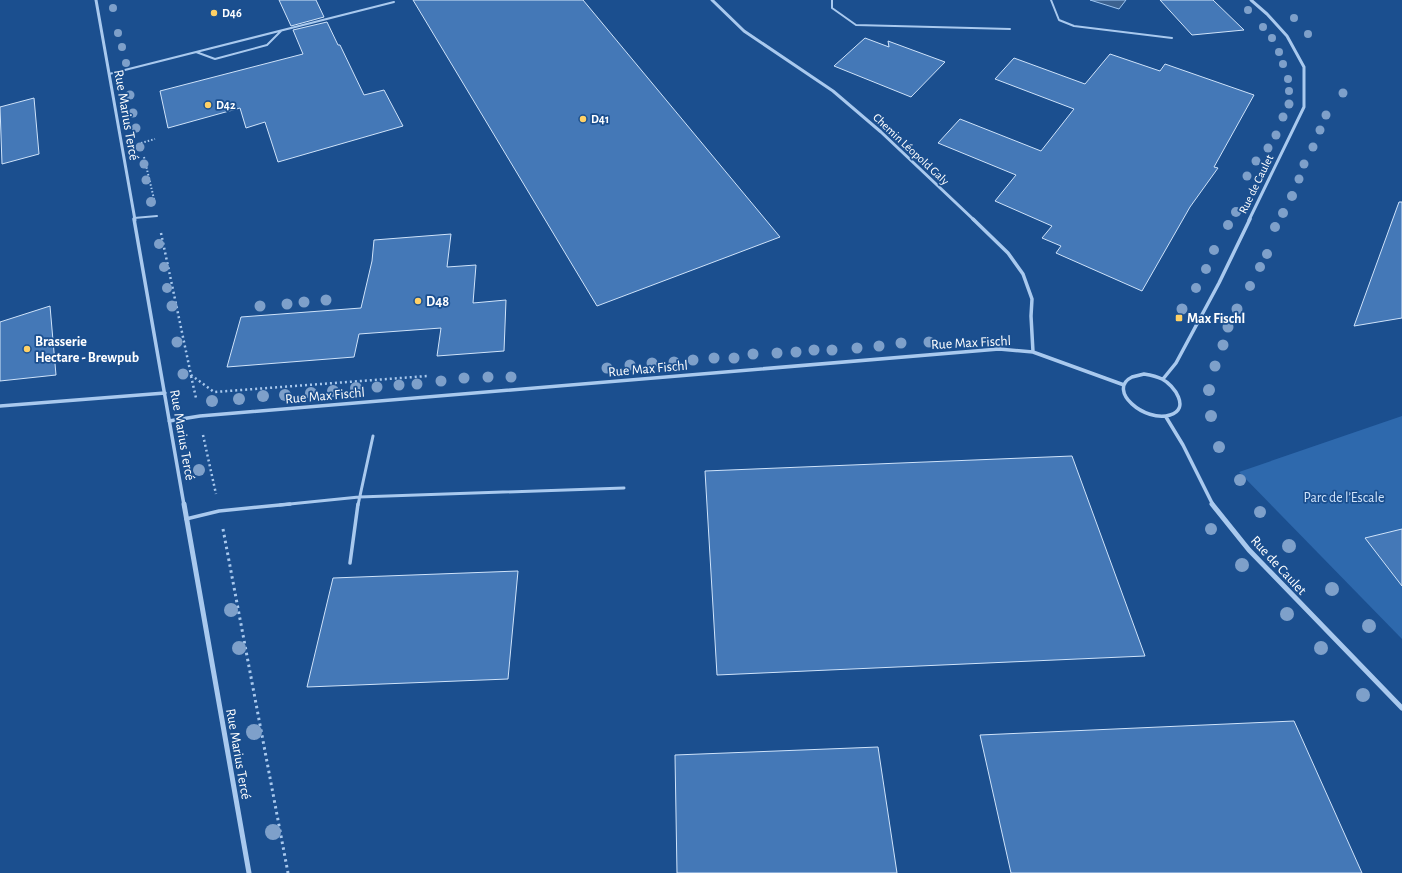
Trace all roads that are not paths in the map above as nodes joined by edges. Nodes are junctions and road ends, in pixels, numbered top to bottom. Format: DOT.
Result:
graph roads {
  1 [pos="96,0"];
  2 [pos="712,0"];
  3 [pos="832,0"];
  4 [pos="1051,0"];
  5 [pos="1252,0"];
  6 [pos="394,2"];
  7 [pos="1010,29"];
  8 [pos="281,30"];
  9 [pos="1172,38"];
  10 [pos="196,52"];
  11 [pos="109,74"];
  12 [pos="157,216"];
  13 [pos="134,218"];
  14 [pos="1033,352"];
  15 [pos="1163,379"];
  16 [pos="1124,385"];
  17 [pos="164,393"];
  18 [pos="0,406"];
  19 [pos="1166,417"];
  20 [pos="169,421"];
  21 [pos="373,436"];
  22 [pos="624,488"];
  23 [pos="359,497"];
  24 [pos="186,519"];
  25 [pos="350,563"];
  26 [pos="1402,708"];
  27 [pos="248,873"];
  1 -- 11 [label="street, Rue Marius Tercé"];
  2 -- 14 [label="street, Chemin Léopold Galy"];
  3 -- 7 [label="lane"];
  4 -- 9 [label="lane"];
  5 -- 15 [label="street, Rue de Caulet"];
  6 -- 8 [label="lane"];
  8 -- 10 [label="lane"];
  8 -- 10 [label="lane"];
  10 -- 11 [label="lane"];
  11 -- 13 [label="street, Rue Marius Tercé"];
  12 -- 13 [label="lane"];
  13 -- 17 [label="street, Rue Marius Tercé"];
  14 -- 16 [label="street, Rue Max Fischl"];
  14 -- 20 [label="street, Rue Max Fischl"];
  15 -- 16 [label="street"];
  15 -- 19 [label="street"];
  16 -- 19 [label="street"];
  17 -- 18 [label="street"];
  17 -- 20 [label="street, Rue Marius Tercé"];
  19 -- 26 [label="street, Rue de Caulet"];
  20 -- 24 [label="street, Rue Marius Tercé"];
  21 -- 23 [label="lane"];
  22 -- 23 [label="lane"];
  23 -- 24 [label="lane"];
  23 -- 25 [label="lane"];
  24 -- 27 [label="street, Rue Marius Tercé"];
}
